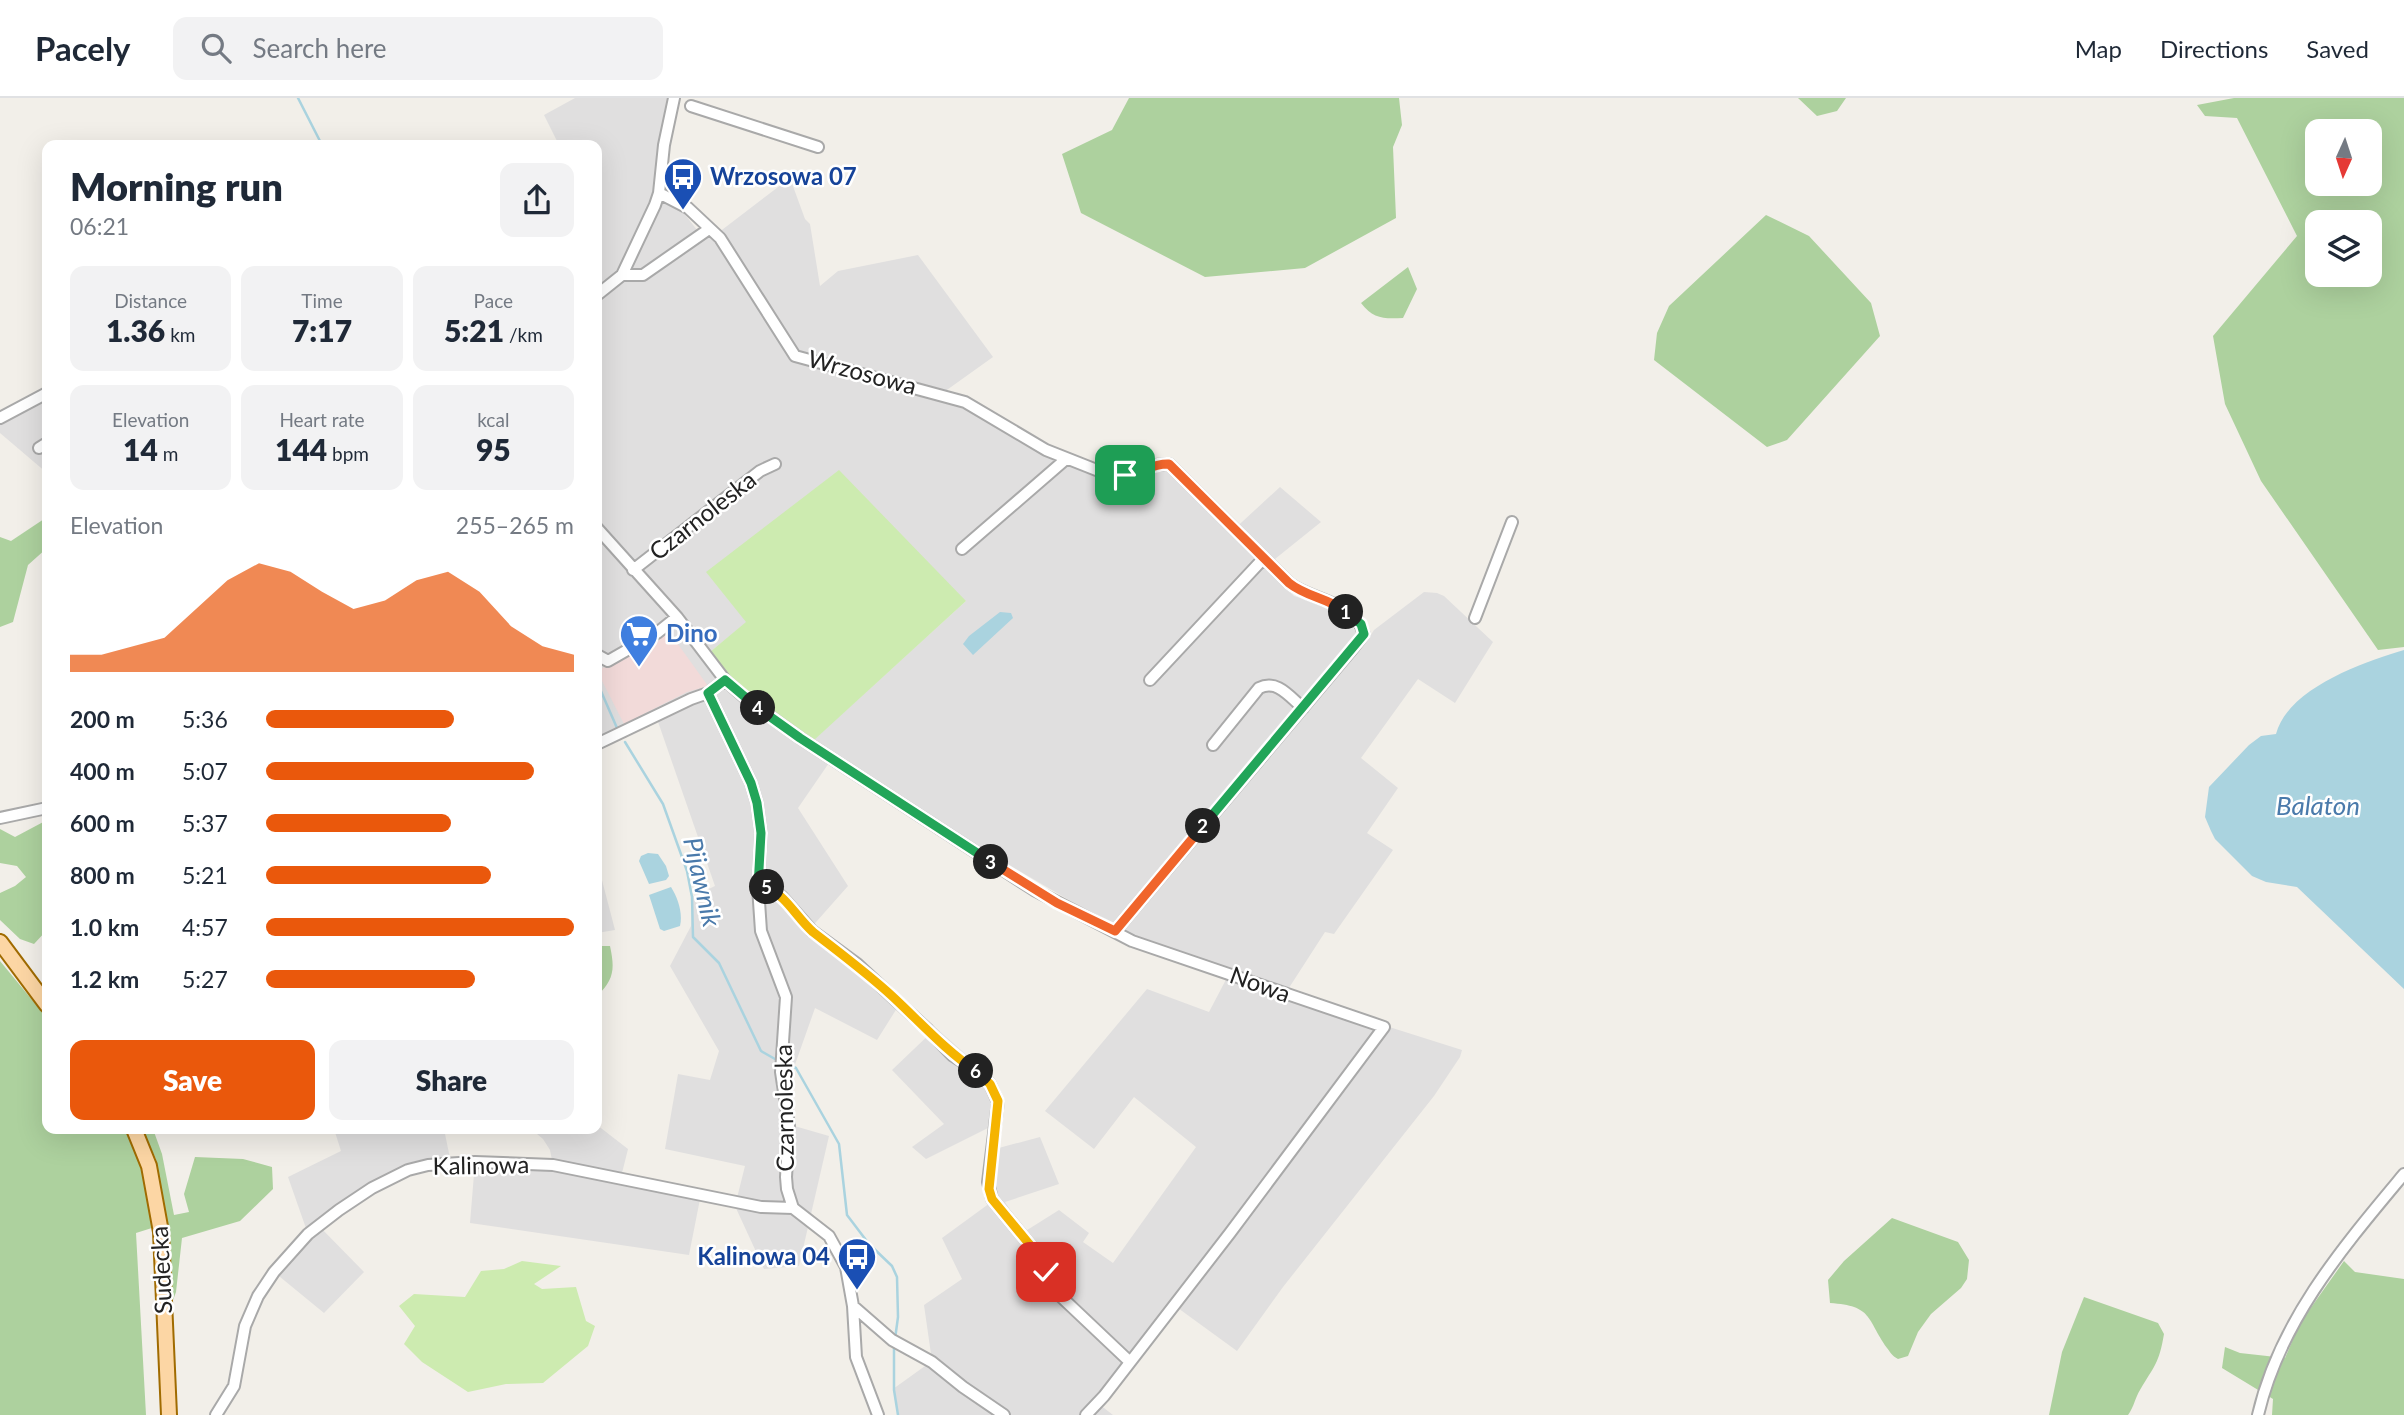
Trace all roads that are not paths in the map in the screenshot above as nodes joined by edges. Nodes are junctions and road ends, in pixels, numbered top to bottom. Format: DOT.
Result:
graph roads {
  1 [pos="674,98"];
  2 [pos="691,106"];
  3 [pos="818,147"];
  4 [pos="659,193"];
  5 [pos="709,229"];
  6 [pos="622,275"];
  7 [pos="602,292"];
  8 [pos="42,396"];
  9 [pos="0,418"];
  10 [pos="1066,459"];
  11 [pos="775,464"];
  12 [pos="1512,522"];
  13 [pos="602,534"];
  14 [pos="962,549"];
  15 [pos="1264,559"];
  16 [pos="633,570"];
  17 [pos="677,617"];
  18 [pos="1475,618"];
  19 [pos="602,658"];
  20 [pos="725,680"];
  21 [pos="1150,680"];
  22 [pos="708,693"];
  23 [pos="1303,708"];
  24 [pos="602,742"];
  25 [pos="1213,745"];
  26 [pos="42,809"];
  27 [pos="0,818"];
  28 [pos="758,887"];
  29 [pos="1115,931"];
  30 [pos="0,942"];
  31 [pos="42,998"];
  32 [pos="136,1134"];
  33 [pos="2404,1174"];
  34 [pos="793,1208"];
  35 [pos="853,1306"];
  36 [pos="1130,1362"];
  37 [pos="169,1415"];
  38 [pos="216,1415"];
  39 [pos="878,1415"];
  40 [pos="1004,1415"];
  41 [pos="1086,1415"];
  42 [pos="2258,1415"];
  1 -- 4 [label="street"];
  2 -- 3 [label="street"];
  4 -- 5 [label="street, Wrzosowa"];
  4 -- 6 [label="street"];
  5 -- 6 [label="street"];
  5 -- 10 [label="street, Wrzosowa"];
  6 -- 7 [label="street"];
  8 -- 9 [label="street"];
  10 -- 14 [label="street"];
  10 -- 15 [label="street, Wrzosowa"];
  11 -- 16 [label="street, Czarnoleska"];
  12 -- 18 [label="street"];
  13 -- 16 [label="street, Czarnoleska"];
  15 -- 21 [label="street"];
  15 -- 23 [label="street, Wrzosowa"];
  16 -- 17 [label="street, Czarnoleska"];
  17 -- 19 [label="street"];
  17 -- 20 [label="street, Czarnoleska"];
  20 -- 22 [label="street"];
  20 -- 29 [label="street, Nowa"];
  22 -- 24 [label="street"];
  22 -- 28 [label="street, Czarnoleska"];
  23 -- 25 [label="street"];
  23 -- 29 [label="street, Wrzosowa"];
  26 -- 27 [label="street"];
  28 -- 34 [label="street, Czarnoleska"];
  28 -- 36 [label="street"];
  29 -- 36 [label="street, Nowa"];
  30 -- 31 [label="main road"];
  32 -- 37 [label="main road, Sudecka"];
  33 -- 42 [label="street"];
  34 -- 35 [label="street"];
  34 -- 38 [label="street, Kalinowa"];
  35 -- 39 [label="street"];
  35 -- 40 [label="street"];
  36 -- 41 [label="street, Nowa"];
}
